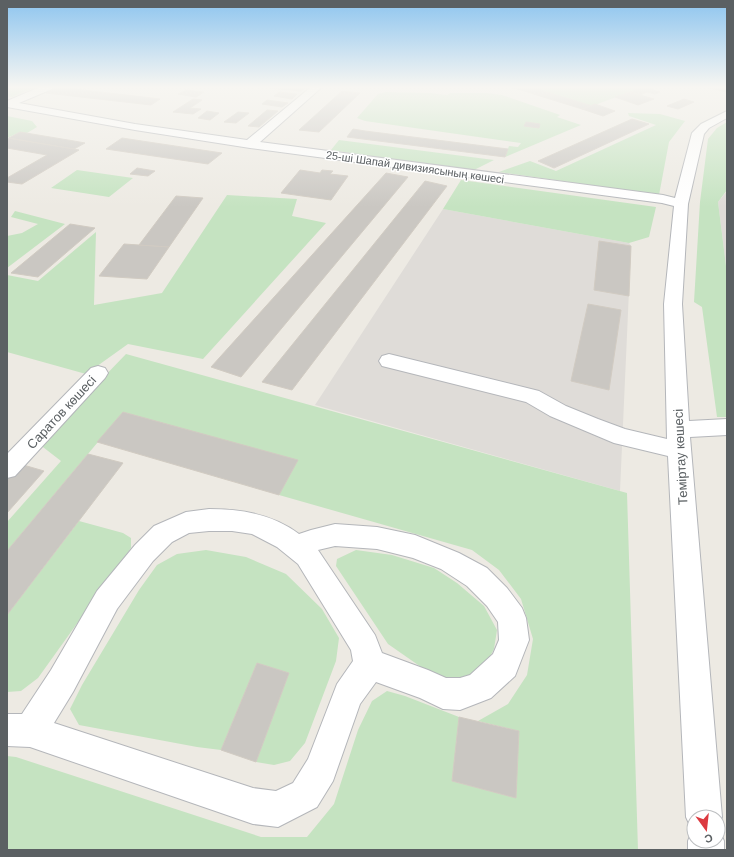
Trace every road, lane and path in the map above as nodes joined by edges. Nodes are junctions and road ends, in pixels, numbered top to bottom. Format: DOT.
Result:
graph roads {
  1 [pos="135,127"];
  2 [pos="270,127"];
  3 [pos="704,127"];
  4 [pos="250,144"];
  5 [pos="681,204"];
  6 [pos="389,361"];
  7 [pos="98,373"];
  8 [pos="727,427"];
  9 [pos="679,440"];
  10 [pos="7,469"];
  11 [pos="297,549"];
  12 [pos="369,664"];
  13 [pos="18,731"];
  14 [pos="703,809"];
  1 -- 4 [label="street, 25-ші Шапай дивизиясының көшесі"];
  2 -- 4 [label="street"];
  3 -- 5 [label="street, Теміртау көшесі"];
  4 -- 5 [label="street, 25-ші Шапай дивизиясының көшесі"];
  5 -- 9 [label="street, Теміртау көшесі"];
  6 -- 9 [label="street"];
  7 -- 10 [label="street, Саратов көшесі"];
  8 -- 9 [label="street"];
  9 -- 14 [label="street, Теміртау көшесі"];
  11 -- 12 [label="street"];
  11 -- 12 [label="street"];
  11 -- 13 [label="street"];
  12 -- 13 [label="street"];
}
